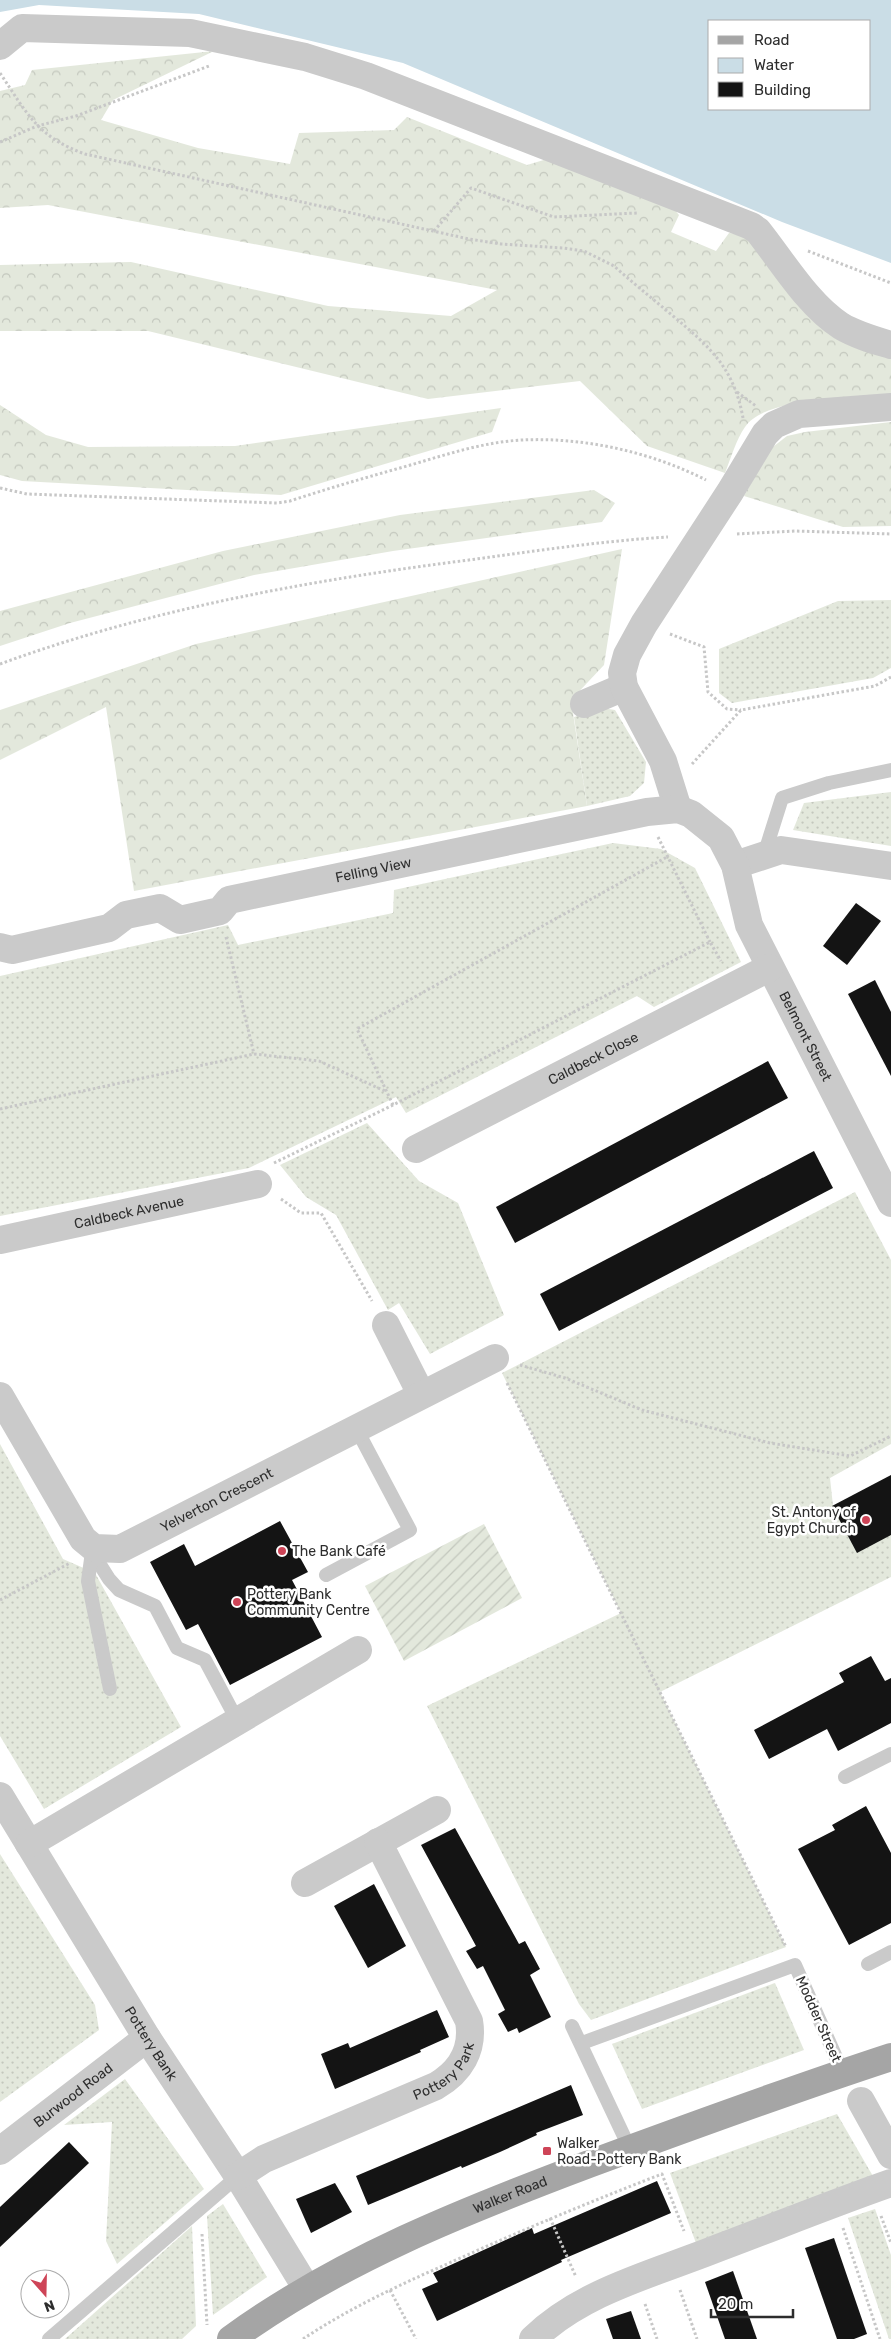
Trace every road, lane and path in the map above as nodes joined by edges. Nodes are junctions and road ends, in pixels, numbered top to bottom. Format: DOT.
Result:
graph roads {
  1 [pos="241,42"];
  2 [pos="0,46"];
  3 [pos="0,73"];
  4 [pos="37,126"];
  5 [pos="0,142"];
  6 [pos="663,192"];
  7 [pos="434,231"];
  8 [pos="802,248"];
  9 [pos="891,283"];
  10 [pos="891,345"];
  11 [pos="736,392"];
  12 [pos="891,407"];
  13 [pos="0,488"];
  14 [pos="730,492"];
  15 [pos="795,531"];
  16 [pos="891,534"];
  17 [pos="619,540"];
  18 [pos="644,624"];
  19 [pos="0,664"];
  20 [pos="891,678"];
  21 [pos="624,687"];
  22 [pos="584,704"];
  23 [pos="741,710"];
  24 [pos="891,770"];
  25 [pos="675,798"];
  26 [pos="646,812"];
  27 [pos="764,855"];
  28 [pos="667,857"];
  29 [pos="735,865"];
  30 [pos="891,866"];
  31 [pos="220,911"];
  32 [pos="710,942"];
  33 [pos="0,947"];
  34 [pos="769,968"];
  35 [pos="735,985"];
  36 [pos="254,1054"];
  37 [pos="388,1092"];
  38 [pos="394,1105"];
  39 [pos="0,1109"];
  40 [pos="416,1149"];
  41 [pos="258,1184"];
  42 [pos="891,1203"];
  43 [pos="0,1240"];
  44 [pos="386,1326"];
  45 [pos="495,1358"];
  46 [pos="421,1394"];
  47 [pos="0,1396"];
  48 [pos="356,1428"];
  49 [pos="891,1436"];
  50 [pos="93,1550"];
  51 [pos="326,1575"];
  52 [pos="0,1600"];
  53 [pos="358,1650"];
  54 [pos="110,1689"];
  55 [pos="236,1720"];
  56 [pos="891,1754"];
  57 [pos="846,1777"];
  58 [pos="0,1796"];
  59 [pos="437,1810"];
  60 [pos="378,1842"];
  61 [pos="29,1844"];
  62 [pos="306,1882"];
  63 [pos="891,1952"];
  64 [pos="868,1964"];
  65 [pos="795,1965"];
  66 [pos="572,2026"];
  67 [pos="147,2038"];
  68 [pos="582,2043"];
  69 [pos="891,2057"];
  70 [pos="843,2073"];
  71 [pos="861,2101"];
  72 [pos="630,2149"];
  73 [pos="0,2151"];
  74 [pos="891,2155"];
  75 [pos="238,2176"];
  76 [pos="891,2183"];
  77 [pos="835,2204"];
  78 [pos="200,2209"];
  79 [pos="550,2218"];
  80 [pos="683,2261"];
  81 [pos="636,2280"];
  82 [pos="307,2289"];
  83 [pos="390,2290"];
  84 [pos="586,2301"];
  85 [pos="222,2335"];
  86 [pos="49,2339"];
  87 [pos="302,2339"];
  88 [pos="416,2339"];
  89 [pos="533,2339"];
  90 [pos="657,2339"];
  91 [pos="697,2339"];
  92 [pos="880,2339"];
  1 -- 2 [label="street"];
  1 -- 4 [label="path"];
  1 -- 6 [label="street"];
  3 -- 4 [label="path"];
  4 -- 5 [label="path"];
  4 -- 7 [label="path"];
  6 -- 7 [label="path"];
  6 -- 10 [label="street"];
  7 -- 11 [label="path"];
  8 -- 9 [label="path"];
  12 -- 14 [label="street"];
  13 -- 14 [label="path"];
  14 -- 18 [label="street"];
  15 -- 16 [label="path"];
  17 -- 19 [label="path"];
  18 -- 21 [label="street"];
  18 -- 23 [label="path"];
  20 -- 23 [label="path"];
  21 -- 22 [label="street"];
  21 -- 25 [label="street"];
  23 -- 25 [label="path"];
  24 -- 27 [label="lane"];
  25 -- 26 [label="street, Felling View"];
  25 -- 29 [label="street"];
  26 -- 28 [label="path"];
  26 -- 31 [label="street, Felling View"];
  27 -- 29 [label="street"];
  27 -- 30 [label="street"];
  28 -- 32 [label="path"];
  28 -- 37 [label="path"];
  29 -- 34 [label="street, Belmont Street"];
  31 -- 33 [label="street, Felling View"];
  31 -- 36 [label="path"];
  32 -- 35 [label="path"];
  32 -- 38 [label="path"];
  34 -- 35 [label="street, Caldbeck Close"];
  34 -- 42 [label="street, Belmont Street"];
  35 -- 40 [label="street, Caldbeck Close"];
  36 -- 37 [label="path"];
  36 -- 39 [label="path"];
  37 -- 38 [label="path"];
  38 -- 41 [label="path"];
  41 -- 43 [label="street, Caldbeck Avenue"];
  41 -- 44 [label="path"];
  44 -- 46 [label="street"];
  45 -- 46 [label="street, Yelverton Crescent"];
  45 -- 49 [label="path"];
  45 -- 65 [label="path"];
  46 -- 48 [label="street, Yelverton Crescent"];
  47 -- 50 [label="street"];
  48 -- 50 [label="street, Yelverton Crescent"];
  48 -- 51 [label="lane"];
  50 -- 52 [label="path"];
  50 -- 54 [label="lane"];
  50 -- 55 [label="lane"];
  53 -- 55 [label="street"];
  55 -- 61 [label="street"];
  56 -- 57 [label="lane"];
  58 -- 61 [label="street, Pottery Bank"];
  59 -- 60 [label="street"];
  60 -- 62 [label="street"];
  60 -- 75 [label="street, Pottery Park"];
  61 -- 67 [label="street, Pottery Bank"];
  63 -- 64 [label="lane"];
  65 -- 68 [label="lane"];
  65 -- 70 [label="lane, Modder Street"];
  66 -- 68 [label="lane"];
  67 -- 73 [label="street, Burwood Road"];
  67 -- 75 [label="street, Pottery Bank"];
  68 -- 72 [label="lane"];
  69 -- 70 [label="main road, Walker Road"];
  70 -- 72 [label="main road, Walker Road"];
  71 -- 74 [label="street"];
  72 -- 82 [label="main road, Walker Road"];
  75 -- 78 [label="lane"];
  75 -- 82 [label="street, Pottery Bank"];
  76 -- 77 [label="street"];
  77 -- 80 [label="street"];
  77 -- 92 [label="path"];
  78 -- 85 [label="path"];
  78 -- 86 [label="lane"];
  79 -- 80 [label="path"];
  79 -- 83 [label="path"];
  79 -- 84 [label="path"];
  80 -- 81 [label="street"];
  80 -- 91 [label="path"];
  81 -- 84 [label="street"];
  81 -- 90 [label="path"];
  82 -- 85 [label="main road, Walker Road"];
  83 -- 87 [label="path"];
  83 -- 88 [label="path"];
  84 -- 89 [label="street"];
}
